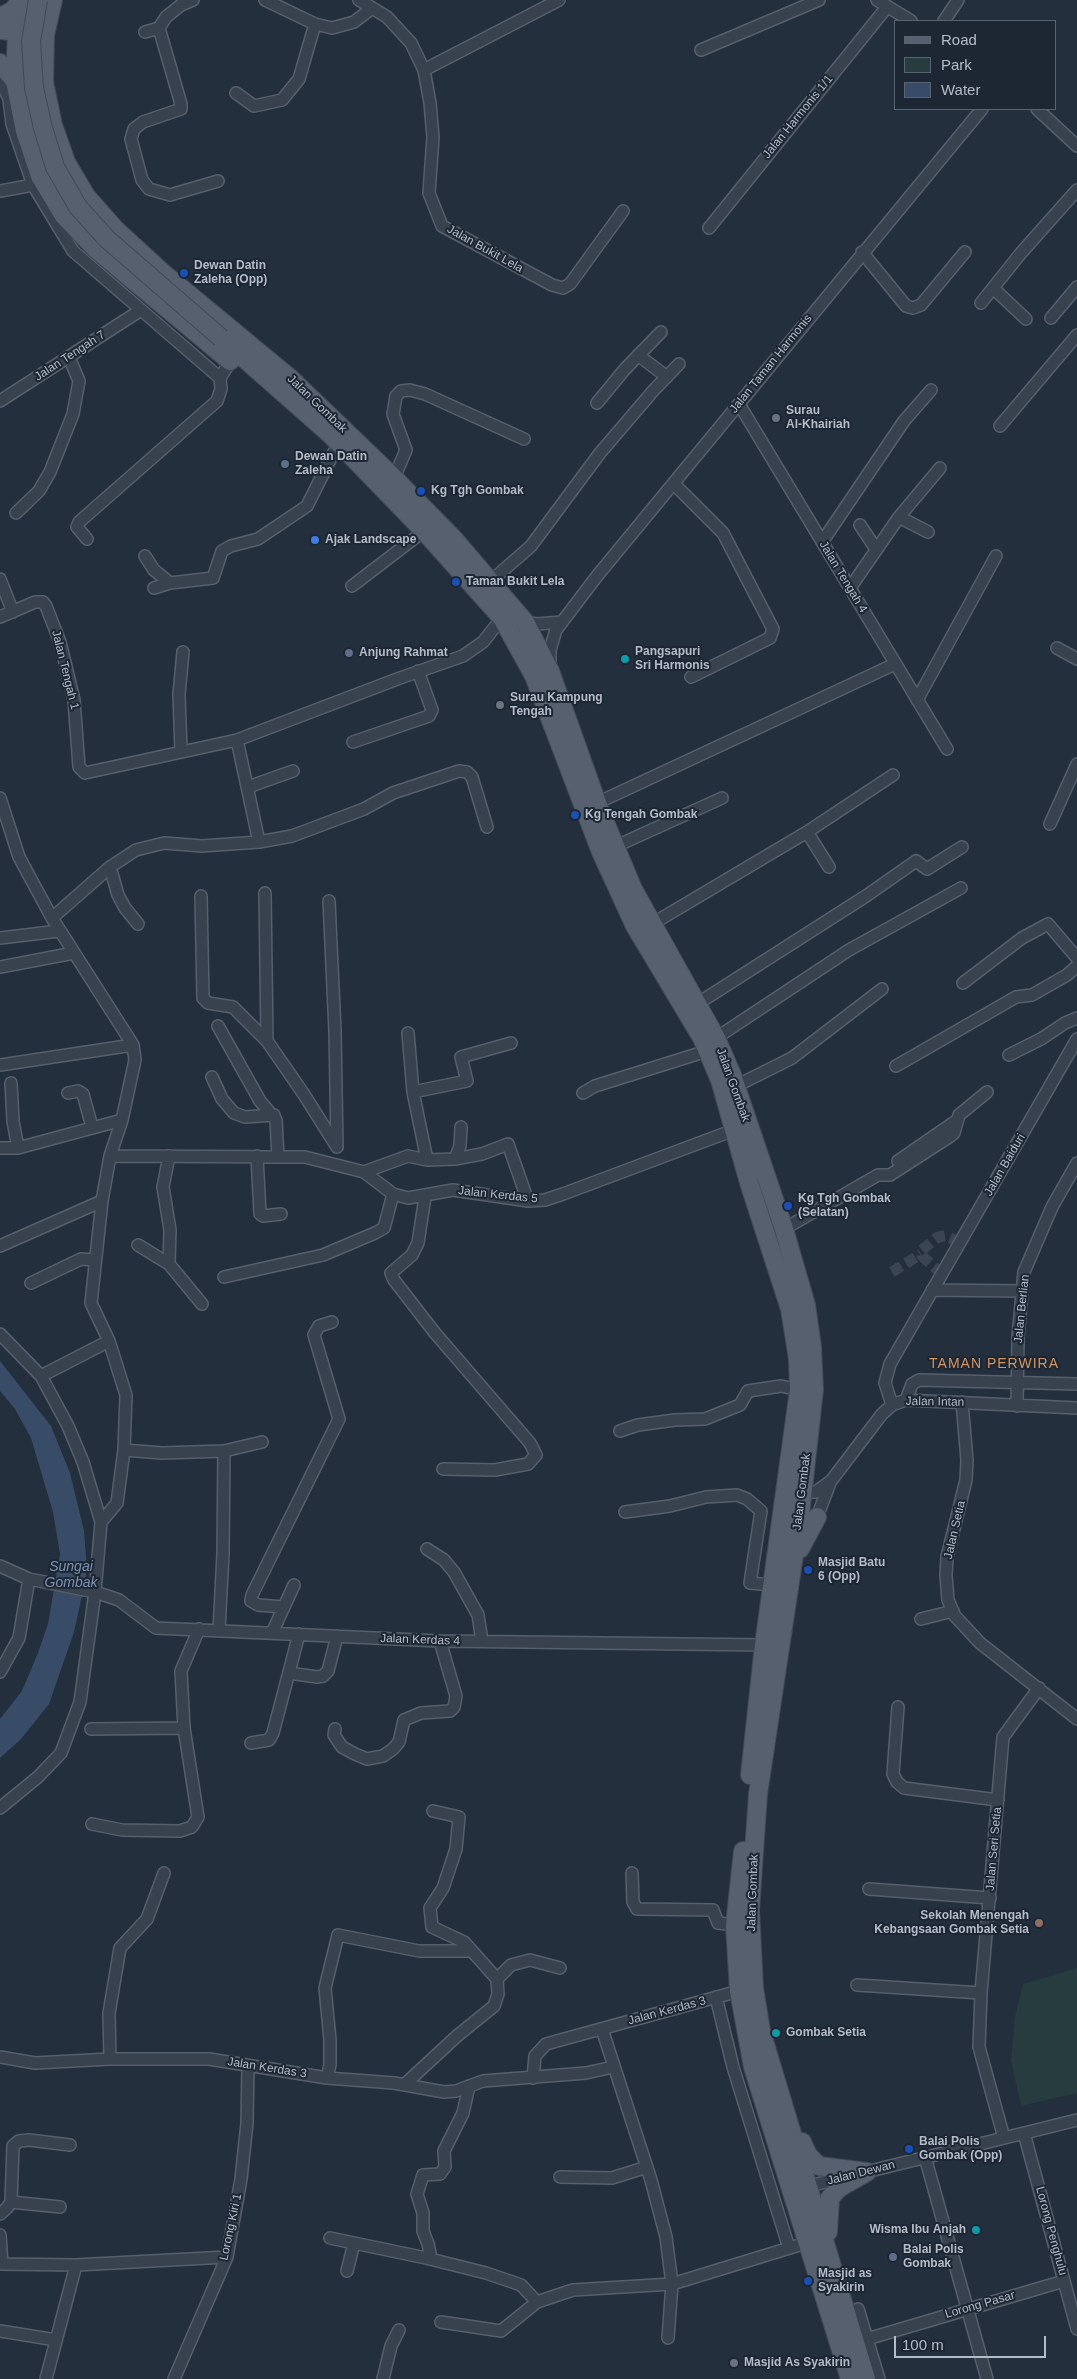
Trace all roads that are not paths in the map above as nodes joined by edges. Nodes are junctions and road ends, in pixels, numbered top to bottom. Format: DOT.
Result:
graph roads {
  1 [pos="193,0"];
  2 [pos="264,0"];
  3 [pos="358,0"];
  4 [pos="559,0"];
  5 [pos="819,0"];
  6 [pos="958,0"];
  7 [pos="35,2"];
  8 [pos="882,3"];
  9 [pos="372,9"];
  10 [pos="0,17"];
  11 [pos="909,20"];
  12 [pos="945,20"];
  13 [pos="315,24"];
  14 [pos="159,28"];
  15 [pos="0,30"];
  16 [pos="145,32"];
  17 [pos="11,42"];
  18 [pos="44,43"];
  19 [pos="701,50"];
  20 [pos="0,62"];
  21 [pos="424,70"];
  22 [pos="8,80"];
  23 [pos="44,82"];
  24 [pos="236,93"];
  25 [pos="981,110"];
  26 [pos="1038,110"];
  27 [pos="12,124"];
  28 [pos="0,126"];
  29 [pos="1077,146"];
  30 [pos="218,181"];
  31 [pos="33,185"];
  32 [pos="1077,190"];
  33 [pos="0,191"];
  34 [pos="624,211"];
  35 [pos="709,228"];
  36 [pos="862,252"];
  37 [pos="965,252"];
  38 [pos="1077,287"];
  39 [pos="993,288"];
  40 [pos="981,303"];
  41 [pos="141,310"];
  42 [pos="1026,318"];
  43 [pos="1050,318"];
  44 [pos="661,332"];
  45 [pos="1077,334"];
  46 [pos="638,355"];
  47 [pos="69,357"];
  48 [pos="230,362"];
  49 [pos="679,364"];
  50 [pos="666,376"];
  51 [pos="220,378"];
  52 [pos="931,390"];
  53 [pos="0,402"];
  54 [pos="597,403"];
  55 [pos="739,404"];
  56 [pos="1000,426"];
  57 [pos="524,438"];
  58 [pos="334,452"];
  59 [pos="353,458"];
  60 [pos="940,468"];
  61 [pos="394,478"];
  62 [pos="674,484"];
  63 [pos="16,513"];
  64 [pos="899,517"];
  65 [pos="860,525"];
  66 [pos="424,531"];
  67 [pos="928,532"];
  68 [pos="87,539"];
  69 [pos="822,542"];
  70 [pos="876,549"];
  71 [pos="145,556"];
  72 [pos="996,556"];
  73 [pos="0,579"];
  74 [pos="491,581"];
  75 [pos="170,583"];
  76 [pos="352,586"];
  77 [pos="154,588"];
  78 [pos="850,588"];
  79 [pos="13,612"];
  80 [pos="0,617"];
  81 [pos="502,618"];
  82 [pos="524,622"];
  83 [pos="562,622"];
  84 [pos="1057,648"];
  85 [pos="183,652"];
  86 [pos="1077,659"];
  87 [pos="895,664"];
  88 [pos="550,670"];
  89 [pos="418,671"];
  90 [pos="691,677"];
  91 [pos="917,700"];
  92 [pos="237,740"];
  93 [pos="353,742"];
  94 [pos="947,748"];
  95 [pos="181,752"];
  96 [pos="1076,770"];
  97 [pos="293,771"];
  98 [pos="893,775"];
  99 [pos="248,787"];
  100 [pos="0,798"];
  101 [pos="722,798"];
  102 [pos="597,803"];
  103 [pos="1050,824"];
  104 [pos="487,827"];
  105 [pos="807,832"];
  106 [pos="259,842"];
  107 [pos="614,847"];
  108 [pos="962,847"];
  109 [pos="110,867"];
  110 [pos="828,867"];
  111 [pos="960,888"];
  112 [pos="265,893"];
  113 [pos="202,896"];
  114 [pos="329,901"];
  115 [pos="52,918"];
  116 [pos="138,924"];
  117 [pos="652,924"];
  118 [pos="59,931"];
  119 [pos="0,938"];
  120 [pos="74,953"];
  121 [pos="1077,958"];
  122 [pos="1077,966"];
  123 [pos="0,967"];
  124 [pos="963,983"];
  125 [pos="882,989"];
  126 [pos="696,1004"];
  127 [pos="1077,1018"];
  128 [pos="218,1026"];
  129 [pos="408,1033"];
  130 [pos="1077,1039"];
  131 [pos="267,1041"];
  132 [pos="511,1043"];
  133 [pos="711,1044"];
  134 [pos="133,1045"];
  135 [pos="1009,1056"];
  136 [pos="0,1065"];
  137 [pos="896,1066"];
  138 [pos="212,1077"];
  139 [pos="11,1083"];
  140 [pos="736,1086"];
  141 [pos="413,1092"];
  142 [pos="987,1092"];
  143 [pos="68,1093"];
  144 [pos="583,1093"];
  145 [pos="274,1115"];
  146 [pos="122,1120"];
  147 [pos="461,1127"];
  148 [pos="92,1128"];
  149 [pos="734,1130"];
  150 [pos="337,1147"];
  151 [pos="0,1148"];
  152 [pos="18,1148"];
  153 [pos="110,1156"];
  154 [pos="169,1156"];
  155 [pos="257,1156"];
  156 [pos="278,1157"];
  157 [pos="455,1159"];
  158 [pos="427,1160"];
  159 [pos="338,1163"];
  160 [pos="1077,1163"];
  161 [pos="364,1172"];
  162 [pos="393,1194"];
  163 [pos="425,1197"];
  164 [pos="102,1201"];
  165 [pos="528,1201"];
  166 [pos="280,1214"];
  167 [pos="784,1229"];
  168 [pos="138,1244"];
  169 [pos="0,1246"];
  170 [pos="95,1260"];
  171 [pos="169,1264"];
  172 [pos="224,1277"];
  173 [pos="31,1283"];
  174 [pos="932,1290"];
  175 [pos="1022,1291"];
  176 [pos="202,1304"];
  177 [pos="332,1322"];
  178 [pos="0,1334"];
  179 [pos="109,1341"];
  180 [pos="41,1376"];
  181 [pos="1017,1383"];
  182 [pos="1077,1384"];
  183 [pos="799,1390"];
  184 [pos="906,1400"];
  185 [pos="962,1402"];
  186 [pos="892,1405"];
  187 [pos="1017,1406"];
  188 [pos="1077,1408"];
  189 [pos="620,1431"];
  190 [pos="262,1442"];
  191 [pos="124,1450"];
  192 [pos="224,1451"];
  193 [pos="443,1469"];
  194 [pos="831,1481"];
  195 [pos="794,1492"];
  196 [pos="624,1512"];
  197 [pos="783,1513"];
  198 [pos="809,1516"];
  199 [pos="101,1522"];
  200 [pos="427,1549"];
  201 [pos="0,1566"];
  202 [pos="29,1579"];
  203 [pos="294,1585"];
  204 [pos="772,1585"];
  205 [pos="91,1591"];
  206 [pos="284,1607"];
  207 [pos="953,1611"];
  208 [pos="922,1620"];
  209 [pos="199,1629"];
  210 [pos="219,1630"];
  211 [pos="272,1633"];
  212 [pos="300,1634"];
  213 [pos="337,1636"];
  214 [pos="440,1641"];
  215 [pos="482,1641"];
  216 [pos="764,1645"];
  217 [pos="0,1672"];
  218 [pos="289,1673"];
  219 [pos="1039,1688"];
  220 [pos="898,1707"];
  221 [pos="1077,1719"];
  222 [pos="184,1728"];
  223 [pos="91,1729"];
  224 [pos="335,1729"];
  225 [pos="251,1743"];
  226 [pos="998,1800"];
  227 [pos="0,1808"];
  228 [pos="433,1811"];
  229 [pos="92,1824"];
  230 [pos="164,1873"];
  231 [pos="632,1873"];
  232 [pos="869,1889"];
  233 [pos="990,1898"];
  234 [pos="735,1925"];
  235 [pos="472,1951"];
  236 [pos="560,1968"];
  237 [pos="497,1978"];
  238 [pos="857,1985"];
  239 [pos="739,1991"];
  240 [pos="981,1993"];
  241 [pos="716,1997"];
  242 [pos="602,2029"];
  243 [pos="0,2057"];
  244 [pos="110,2059"];
  245 [pos="248,2066"];
  246 [pos="613,2067"];
  247 [pos="327,2078"];
  248 [pos="533,2078"];
  249 [pos="404,2085"];
  250 [pos="469,2086"];
  251 [pos="786,2110"];
  252 [pos="1077,2120"];
  253 [pos="1024,2133"];
  254 [pos="1004,2138"];
  255 [pos="70,2145"];
  256 [pos="925,2157"];
  257 [pos="647,2167"];
  258 [pos="867,2172"];
  259 [pos="560,2177"];
  260 [pos="809,2186"];
  261 [pos="790,2191"];
  262 [pos="11,2202"];
  263 [pos="60,2207"];
  264 [pos="0,2214"];
  265 [pos="0,2235"];
  266 [pos="330,2238"];
  267 [pos="354,2243"];
  268 [pos="806,2243"];
  269 [pos="789,2248"];
  270 [pos="227,2257"];
  271 [pos="426,2258"];
  272 [pos="828,2259"];
  273 [pos="1,2264"];
  274 [pos="76,2265"];
  275 [pos="347,2271"];
  276 [pos="1064,2281"];
  277 [pos="672,2284"];
  278 [pos="537,2302"];
  279 [pos="969,2308"];
  280 [pos="858,2309"];
  281 [pos="441,2322"];
  282 [pos="1077,2329"];
  283 [pos="399,2330"];
  284 [pos="0,2331"];
  285 [pos="668,2338"];
  286 [pos="867,2339"];
  287 [pos="56,2340"];
  288 [pos="46,2379"];
  289 [pos="174,2379"];
  290 [pos="383,2379"];
  291 [pos="850,2379"];
  292 [pos="866,2379"];
  293 [pos="879,2379"];
  294 [pos="987,2379"];
  1 -- 14 [label="street"];
  2 -- 13 [label="street"];
  3 -- 9 [label="street, Jalan Bukit Lela"];
  4 -- 21 [label="street"];
  5 -- 19 [label="street"];
  6 -- 12 [label="street"];
  7 -- 10 [label="main road"];
  7 -- 17 [label="main road"];
  7 -- 18 [label="main road, Jalan Gombak"];
  7 -- 59 [label="main road, Jalan Gombak, bridge"];
  8 -- 11 [label="street"];
  8 -- 35 [label="street, Jalan Harmonis 1/1"];
  9 -- 13 [label="street"];
  9 -- 21 [label="street, Jalan Bukit Lela"];
  13 -- 24 [label="street"];
  14 -- 16 [label="street"];
  14 -- 30 [label="street"];
  15 -- 17 [label="main road"];
  17 -- 18 [label="main road"];
  17 -- 22 [label="main road"];
  18 -- 23 [label="main road, Jalan Gombak"];
  20 -- 22 [label="main road"];
  21 -- 34 [label="street, Jalan Bukit Lela"];
  22 -- 23 [label="main road"];
  22 -- 27 [label="street"];
  22 -- 48 [label="main road"];
  23 -- 61 [label="main road, Jalan Gombak"];
  25 -- 36 [label="street, Jalan Taman Harmonis"];
  26 -- 29 [label="street"];
  27 -- 28 [label="street"];
  27 -- 31 [label="street"];
  31 -- 33 [label="street"];
  31 -- 41 [label="street"];
  32 -- 39 [label="street"];
  36 -- 37 [label="street"];
  36 -- 55 [label="street, Jalan Taman Harmonis"];
  38 -- 43 [label="street"];
  39 -- 40 [label="street"];
  39 -- 42 [label="street"];
  41 -- 47 [label="street, Jalan Tengah 7"];
  41 -- 51 [label="street"];
  44 -- 46 [label="street"];
  45 -- 56 [label="street"];
  46 -- 50 [label="street"];
  46 -- 54 [label="street"];
  47 -- 53 [label="street, Jalan Tengah 7"];
  47 -- 63 [label="street"];
  48 -- 51 [label="street"];
  48 -- 58 [label="main road"];
  49 -- 50 [label="street"];
  50 -- 74 [label="street"];
  51 -- 68 [label="street"];
  52 -- 69 [label="street"];
  55 -- 62 [label="street, Jalan Taman Harmonis"];
  55 -- 69 [label="street, Jalan Tengah 4"];
  57 -- 61 [label="street"];
  58 -- 59 [label="main road"];
  58 -- 75 [label="street"];
  59 -- 66 [label="main road, Jalan Gombak"];
  60 -- 64 [label="street"];
  61 -- 74 [label="main road, Jalan Gombak"];
  62 -- 83 [label="street, Jalan Taman Harmonis"];
  62 -- 90 [label="street"];
  64 -- 67 [label="street"];
  64 -- 70 [label="street"];
  65 -- 70 [label="street"];
  66 -- 76 [label="street"];
  66 -- 81 [label="main road, Jalan Gombak"];
  69 -- 78 [label="street, Jalan Tengah 4"];
  70 -- 78 [label="street"];
  71 -- 75 [label="street"];
  72 -- 91 [label="street"];
  73 -- 79 [label="street"];
  74 -- 82 [label="main road, Jalan Gombak"];
  75 -- 77 [label="street"];
  78 -- 87 [label="street, Jalan Tengah 4"];
  79 -- 80 [label="street"];
  79 -- 95 [label="street, Jalan Tengah 1"];
  81 -- 89 [label="street"];
  81 -- 133 [label="main road, Jalan Gombak"];
  82 -- 83 [label="street"];
  82 -- 88 [label="main road, Jalan Gombak"];
  83 -- 88 [label="street, Jalan Taman Harmonis"];
  84 -- 86 [label="street"];
  85 -- 95 [label="street"];
  87 -- 91 [label="street, Jalan Tengah 4"];
  87 -- 102 [label="street"];
  88 -- 102 [label="main road, Jalan Gombak"];
  89 -- 92 [label="street"];
  89 -- 93 [label="street"];
  91 -- 94 [label="street, Jalan Tengah 4"];
  92 -- 95 [label="street"];
  92 -- 99 [label="street"];
  96 -- 103 [label="street"];
  97 -- 99 [label="street"];
  98 -- 105 [label="street"];
  99 -- 106 [label="street"];
  100 -- 115 [label="street"];
  101 -- 107 [label="street"];
  102 -- 107 [label="main road, Jalan Gombak"];
  104 -- 106 [label="street"];
  105 -- 110 [label="street"];
  105 -- 117 [label="street"];
  106 -- 109 [label="street"];
  107 -- 117 [label="main road, Jalan Gombak"];
  108 -- 126 [label="street"];
  109 -- 115 [label="street"];
  109 -- 116 [label="street"];
  111 -- 133 [label="street"];
  112 -- 131 [label="street"];
  113 -- 131 [label="street"];
  114 -- 150 [label="street"];
  115 -- 118 [label="street"];
  117 -- 126 [label="main road, Jalan Gombak"];
  118 -- 119 [label="street"];
  118 -- 120 [label="street"];
  120 -- 123 [label="street"];
  120 -- 134 [label="street"];
  121 -- 124 [label="street"];
  122 -- 137 [label="street"];
  125 -- 140 [label="street"];
  126 -- 133 [label="main road, Jalan Gombak"];
  127 -- 135 [label="street"];
  128 -- 145 [label="street"];
  129 -- 141 [label="street"];
  130 -- 174 [label="street, Jalan Baiduri"];
  131 -- 150 [label="street"];
  132 -- 141 [label="street"];
  133 -- 140 [label="main road, Jalan Gombak"];
  133 -- 144 [label="street"];
  133 -- 149 [label="main road, Jalan Gombak"];
  134 -- 136 [label="street"];
  134 -- 146 [label="street"];
  138 -- 145 [label="street"];
  139 -- 152 [label="street"];
  140 -- 167 [label="main road, Jalan Gombak"];
  141 -- 158 [label="street"];
  142 -- 167 [label="street"];
  143 -- 148 [label="street"];
  145 -- 156 [label="street"];
  146 -- 148 [label="street"];
  146 -- 153 [label="street"];
  147 -- 157 [label="street"];
  148 -- 152 [label="street"];
  149 -- 165 [label="street, Jalan Kerdas 5"];
  149 -- 183 [label="main road, Jalan Gombak"];
  150 -- 159 [label="street"];
  151 -- 152 [label="street"];
  153 -- 154 [label="street, Jalan Kerdas 5"];
  153 -- 164 [label="street"];
  154 -- 155 [label="street, Jalan Kerdas 5"];
  154 -- 171 [label="street"];
  155 -- 156 [label="street, Jalan Kerdas 5"];
  155 -- 166 [label="street"];
  156 -- 159 [label="street, Jalan Kerdas 5"];
  157 -- 158 [label="street"];
  157 -- 165 [label="street"];
  158 -- 161 [label="street"];
  159 -- 161 [label="street, Jalan Kerdas 5"];
  160 -- 175 [label="street, Jalan Berlian"];
  161 -- 162 [label="street, Jalan Kerdas 5"];
  162 -- 163 [label="street, Jalan Kerdas 5"];
  162 -- 172 [label="street"];
  163 -- 165 [label="street, Jalan Kerdas 5"];
  163 -- 193 [label="street"];
  164 -- 169 [label="street"];
  164 -- 170 [label="street"];
  167 -- 195 [label="main road, Jalan Gombak"];
  168 -- 171 [label="street"];
  170 -- 173 [label="street"];
  170 -- 179 [label="street"];
  171 -- 176 [label="street"];
  174 -- 175 [label="street"];
  174 -- 186 [label="street, Jalan Baiduri"];
  175 -- 181 [label="street, Jalan Berlian"];
  177 -- 206 [label="street"];
  178 -- 180 [label="street"];
  179 -- 180 [label="street"];
  179 -- 191 [label="street"];
  180 -- 199 [label="street"];
  181 -- 182 [label="street"];
  181 -- 184 [label="street"];
  181 -- 187 [label="street, Jalan Berlian"];
  183 -- 189 [label="street"];
  183 -- 195 [label="main road, Jalan Gombak"];
  184 -- 185 [label="street, Jalan Intan"];
  184 -- 186 [label="street, Jalan Intan"];
  185 -- 187 [label="street, Jalan Intan"];
  185 -- 207 [label="street, Jalan Setia"];
  186 -- 194 [label="street, Jalan Intan"];
  187 -- 188 [label="street, Jalan Intan"];
  190 -- 192 [label="street"];
  191 -- 192 [label="street"];
  191 -- 199 [label="street"];
  192 -- 210 [label="street"];
  194 -- 195 [label="street, Jalan Intan"];
  194 -- 198 [label="street, Jalan Intan"];
  195 -- 197 [label="main road, Jalan Gombak"];
  195 -- 198 [label="main road, Jalan Gombak"];
  196 -- 204 [label="street"];
  197 -- 198 [label="street"];
  197 -- 204 [label="main road, Jalan Gombak"];
  198 -- 251 [label="main road, Jalan Gombak"];
  199 -- 205 [label="street"];
  200 -- 215 [label="street"];
  201 -- 202 [label="street, Jalan Kerdas 4"];
  202 -- 205 [label="street, Jalan Kerdas 4"];
  202 -- 217 [label="street"];
  203 -- 206 [label="street"];
  204 -- 216 [label="main road, Jalan Gombak"];
  205 -- 209 [label="street, Jalan Kerdas 4"];
  205 -- 227 [label="street"];
  206 -- 211 [label="street"];
  207 -- 208 [label="street"];
  207 -- 219 [label="street, Jalan Setia"];
  209 -- 210 [label="street, Jalan Kerdas 4"];
  209 -- 222 [label="street"];
  210 -- 211 [label="street, Jalan Kerdas 4"];
  211 -- 212 [label="street, Jalan Kerdas 4"];
  212 -- 213 [label="street, Jalan Kerdas 4"];
  212 -- 218 [label="street"];
  213 -- 214 [label="street, Jalan Kerdas 4"];
  213 -- 218 [label="street"];
  214 -- 215 [label="street, Jalan Kerdas 4"];
  214 -- 224 [label="street"];
  215 -- 216 [label="street, Jalan Kerdas 4"];
  216 -- 234 [label="main road, Jalan Gombak"];
  218 -- 225 [label="street"];
  219 -- 221 [label="street, Jalan Setia"];
  219 -- 226 [label="street, Jalan Seri Setia"];
  220 -- 226 [label="street"];
  222 -- 223 [label="street"];
  222 -- 229 [label="street"];
  226 -- 233 [label="street, Jalan Seri Setia"];
  228 -- 235 [label="street"];
  230 -- 244 [label="street"];
  231 -- 234 [label="street"];
  232 -- 233 [label="street"];
  233 -- 240 [label="street, Jalan Seri Setia"];
  234 -- 239 [label="main road, Jalan Gombak"];
  235 -- 237 [label="street"];
  235 -- 247 [label="street"];
  236 -- 237 [label="street"];
  237 -- 249 [label="street"];
  238 -- 240 [label="street"];
  239 -- 241 [label="street, Jalan Kerdas 3"];
  239 -- 261 [label="main road, Jalan Gombak"];
  240 -- 254 [label="street, Jalan Seri Setia"];
  241 -- 242 [label="street, Jalan Kerdas 3"];
  241 -- 269 [label="street"];
  242 -- 246 [label="street"];
  242 -- 248 [label="street, Jalan Kerdas 3"];
  243 -- 244 [label="street, Jalan Kerdas 3"];
  244 -- 245 [label="street, Jalan Kerdas 3"];
  245 -- 247 [label="street, Jalan Kerdas 3"];
  245 -- 270 [label="street, Lorong Kiri 1"];
  246 -- 248 [label="street, Jalan Kerdas 3"];
  246 -- 257 [label="street"];
  247 -- 249 [label="street, Jalan Kerdas 3"];
  248 -- 250 [label="street, Jalan Kerdas 3"];
  249 -- 250 [label="street, Jalan Kerdas 3"];
  250 -- 271 [label="street"];
  251 -- 258 [label="main road"];
  251 -- 260 [label="main road, Jalan Gombak"];
  252 -- 253 [label="street, Jalan Dewan"];
  253 -- 254 [label="street, Jalan Dewan"];
  253 -- 276 [label="street, Lorong Penghulu"];
  254 -- 256 [label="street, Jalan Dewan"];
  255 -- 262 [label="street"];
  256 -- 258 [label="street, Jalan Dewan"];
  256 -- 279 [label="street"];
  257 -- 259 [label="street"];
  257 -- 277 [label="street"];
  258 -- 260 [label="street, Jalan Dewan"];
  258 -- 272 [label="main road"];
  260 -- 261 [label="street, Jalan Dewan"];
  260 -- 272 [label="main road, Jalan Gombak"];
  261 -- 268 [label="main road, Jalan Gombak"];
  262 -- 263 [label="street"];
  262 -- 264 [label="street"];
  265 -- 273 [label="street"];
  266 -- 267 [label="street"];
  267 -- 271 [label="street"];
  267 -- 275 [label="street"];
  268 -- 269 [label="street"];
  268 -- 291 [label="main road, Jalan Gombak"];
  269 -- 277 [label="street"];
  270 -- 274 [label="street"];
  270 -- 289 [label="street, Lorong Kiri 1"];
  271 -- 278 [label="street"];
  272 -- 292 [label="main road, Jalan Gombak"];
  273 -- 274 [label="street"];
  274 -- 287 [label="street"];
  276 -- 279 [label="street, Lorong Pasar"];
  276 -- 282 [label="street, Lorong Penghulu"];
  277 -- 278 [label="street"];
  277 -- 285 [label="street"];
  278 -- 281 [label="street"];
  279 -- 286 [label="street, Lorong Pasar"];
  279 -- 294 [label="street"];
  280 -- 286 [label="street"];
  283 -- 290 [label="street"];
  284 -- 287 [label="street"];
  286 -- 293 [label="street"];
  287 -- 288 [label="street"];
}
